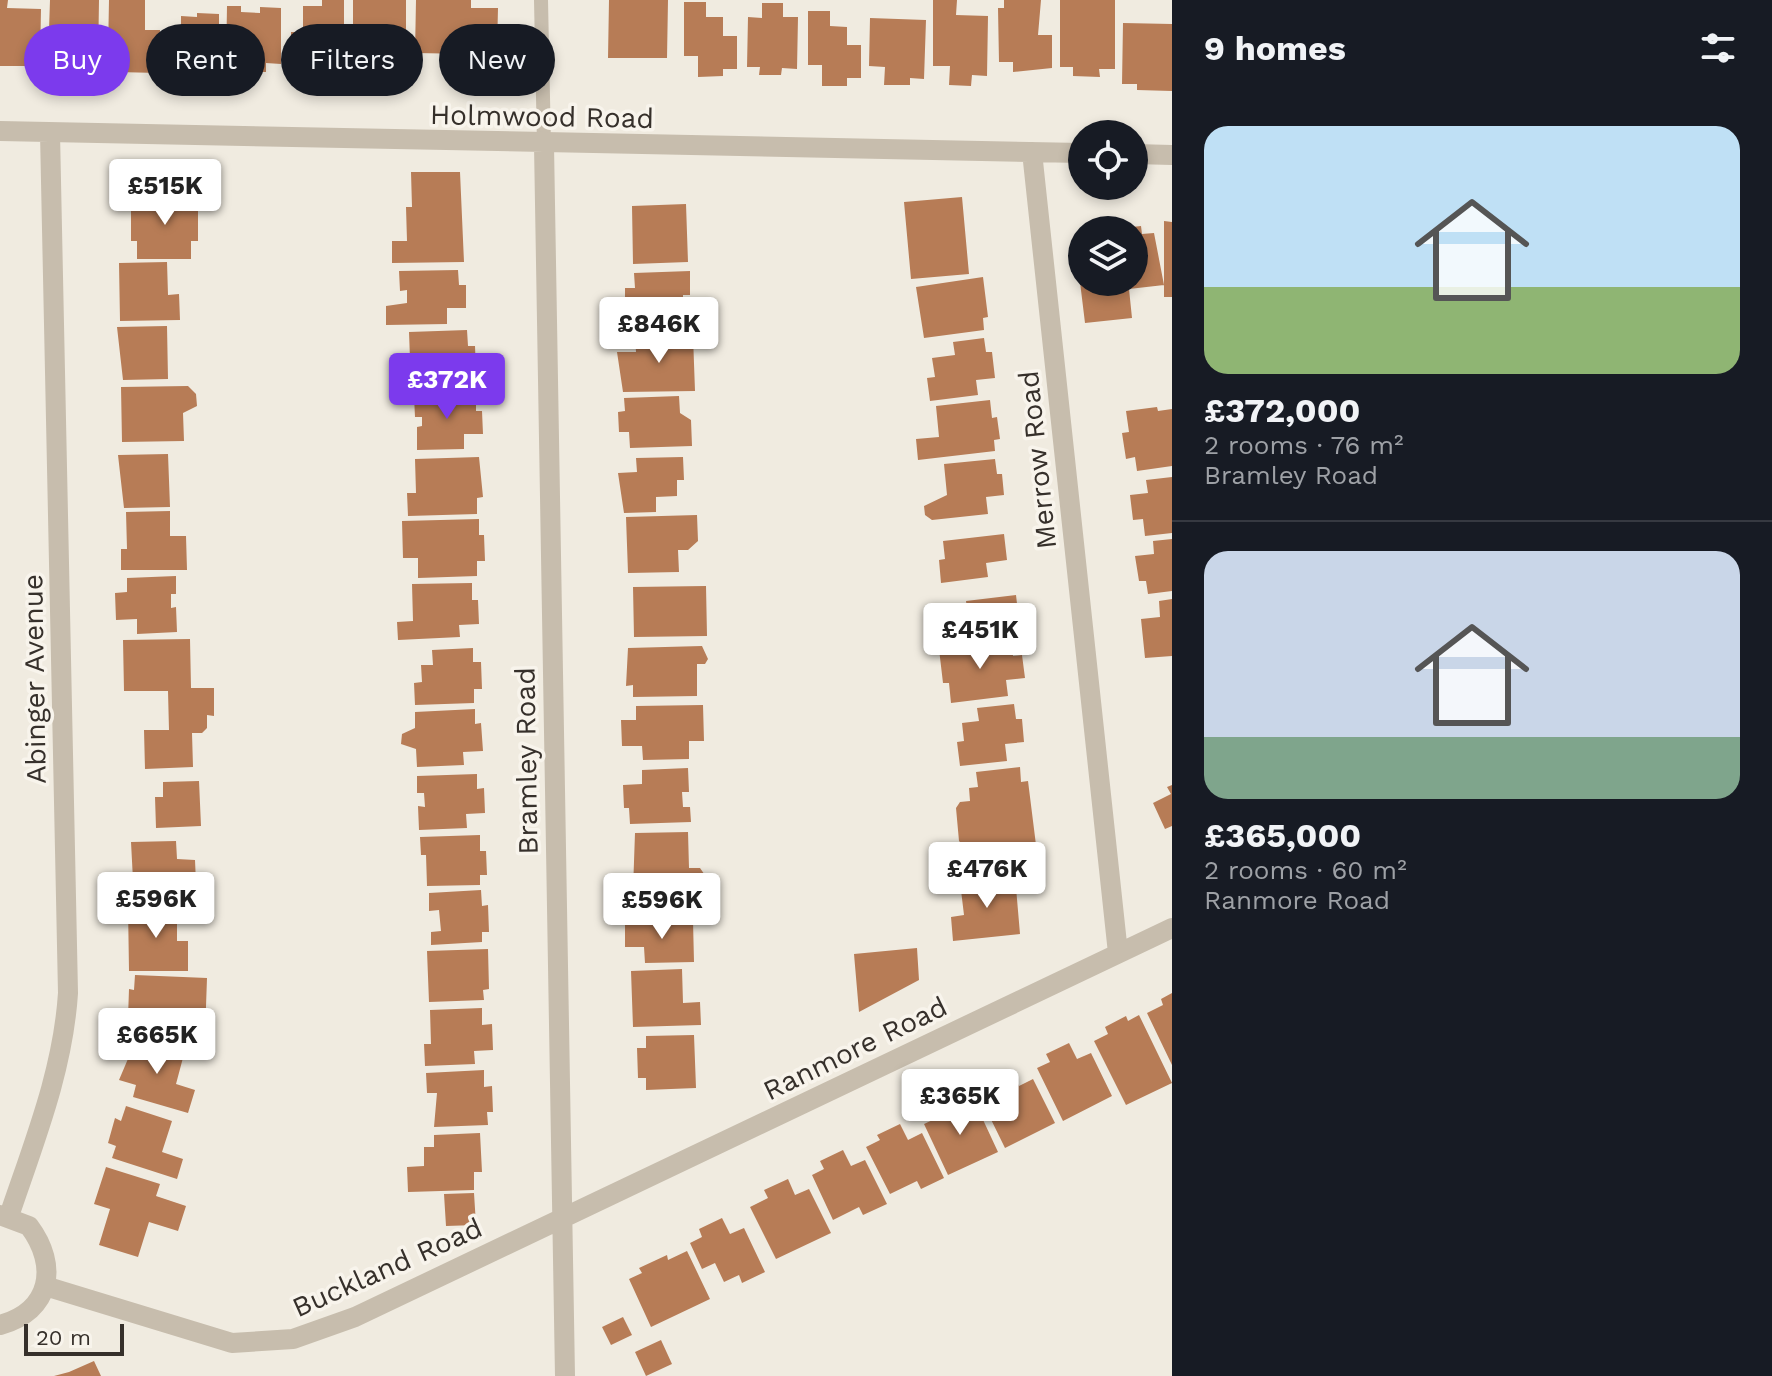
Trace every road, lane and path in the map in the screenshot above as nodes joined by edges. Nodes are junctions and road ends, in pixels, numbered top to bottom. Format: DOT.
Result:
graph roads {
  1 [pos="541,0"];
  2 [pos="0,131"];
  3 [pos="50,133"];
  4 [pos="544,145"];
  5 [pos="1032,152"];
  6 [pos="1068,153"];
  7 [pos="1148,154"];
  8 [pos="1172,155"];
  9 [pos="1172,928"];
  10 [pos="1118,953"];
  11 [pos="4,1215"];
  12 [pos="562,1219"];
  13 [pos="45,1286"];
  14 [pos="0,1325"];
  15 [pos="565,1376"];
  1 -- 4 [label="lane"];
  2 -- 3 [label="street, Holmwood Road"];
  3 -- 4 [label="street, Holmwood Road"];
  3 -- 11 [label="street, Abinger Avenue"];
  4 -- 5 [label="street, Holmwood Road"];
  4 -- 12 [label="street, Bramley Road"];
  5 -- 6 [label="street, Holmwood Road"];
  5 -- 10 [label="street, Merrow Road"];
  7 -- 8 [label="street"];
  9 -- 10 [label="street, Ranmore Road"];
  10 -- 12 [label="street, Ranmore Road"];
  11 -- 13 [label="street"];
  12 -- 13 [label="street, Buckland Road"];
  12 -- 15 [label="street, Bramley Road"];
  13 -- 14 [label="street"];
}
